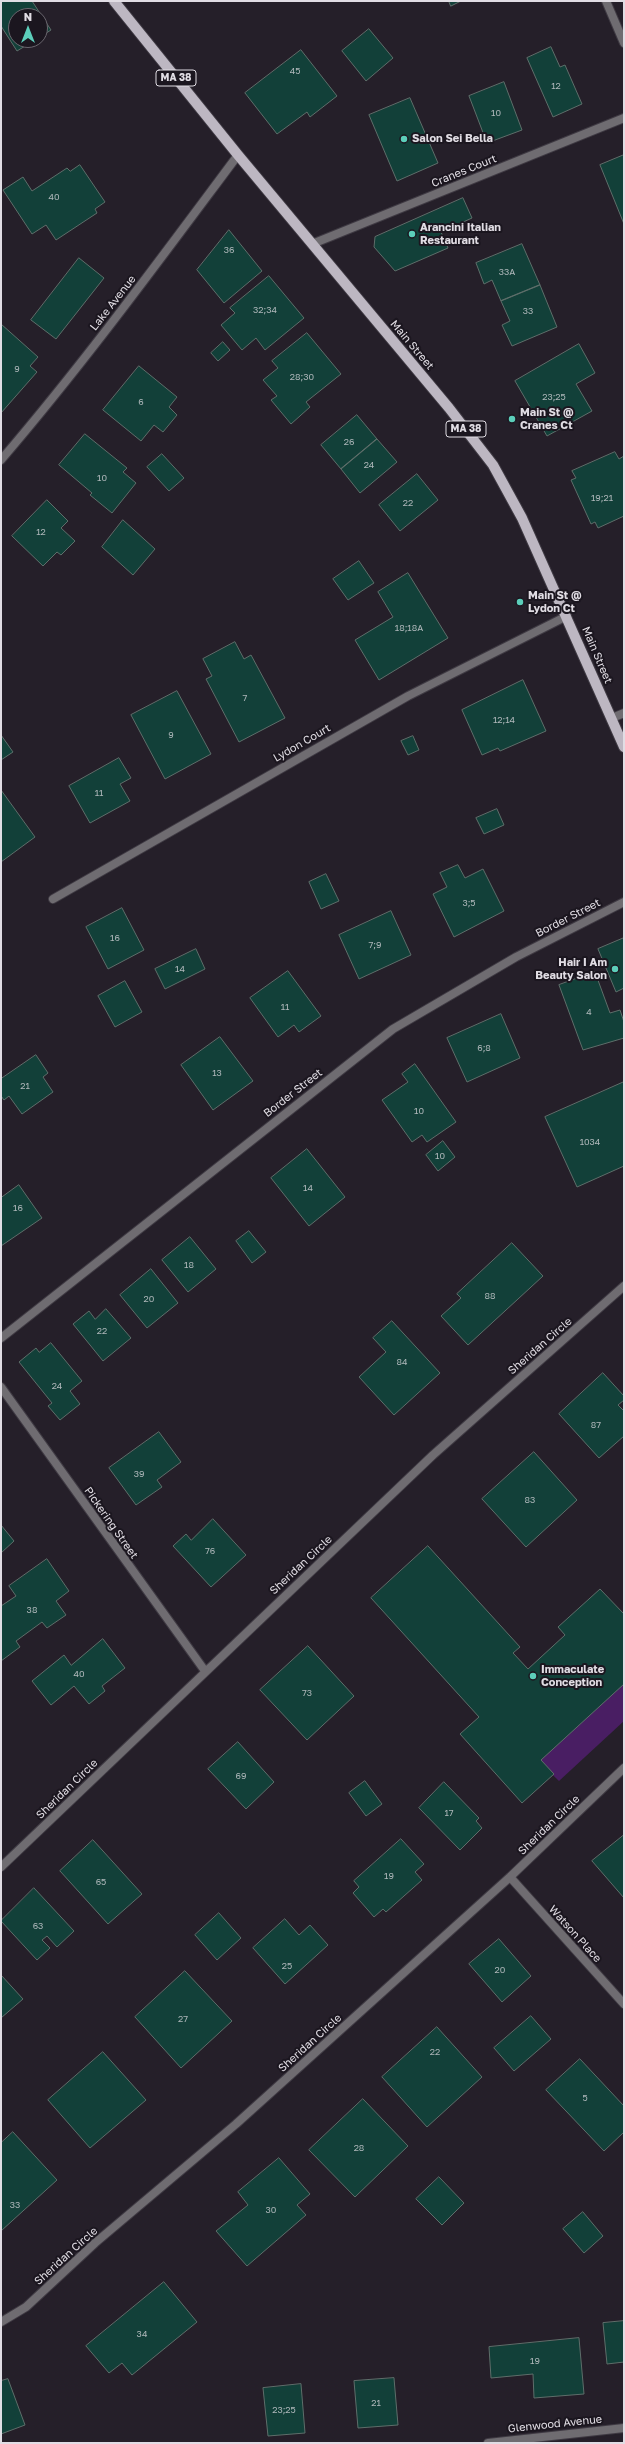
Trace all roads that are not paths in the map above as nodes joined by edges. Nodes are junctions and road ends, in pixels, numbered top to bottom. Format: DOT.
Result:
graph roads {
  1 [pos="114,1"];
  2 [pos="606,1"];
  3 [pos="624,43"];
  4 [pos="624,118"];
  5 [pos="238,155"];
  6 [pos="312,244"];
  7 [pos="1,460"];
  8 [pos="568,616"];
  9 [pos="624,713"];
  10 [pos="612,718"];
  11 [pos="624,747"];
  12 [pos="53,900"];
  13 [pos="624,902"];
  14 [pos="624,1286"];
  15 [pos="1,1338"];
  16 [pos="1,1387"];
  17 [pos="205,1671"];
  18 [pos="624,1768"];
  19 [pos="1,1867"];
  20 [pos="510,1877"];
  21 [pos="624,2004"];
  22 [pos="1,2322"];
  23 [pos="624,2428"];
  24 [pos="488,2443"];
  1 -- 5 [label="main road, Main Street / MA 38"];
  2 -- 3 [label="street"];
  4 -- 6 [label="street, Cranes Court"];
  5 -- 6 [label="main road, Main Street / MA 38"];
  5 -- 7 [label="street, Lake Avenue"];
  6 -- 8 [label="main road, Main Street / MA 38"];
  8 -- 10 [label="main road, Main Street / MA 38"];
  8 -- 12 [label="street, Lydon Court"];
  9 -- 10 [label="street"];
  10 -- 11 [label="main road, Main Street / MA 38"];
  13 -- 15 [label="street, Border Street"];
  14 -- 17 [label="street, Sheridan Circle"];
  16 -- 17 [label="street, Pickering Street"];
  17 -- 19 [label="street, Sheridan Circle"];
  18 -- 20 [label="street, Sheridan Circle"];
  20 -- 21 [label="street, Watson Place"];
  20 -- 22 [label="street, Sheridan Circle"];
  23 -- 24 [label="street, Glenwood Avenue"];
}
